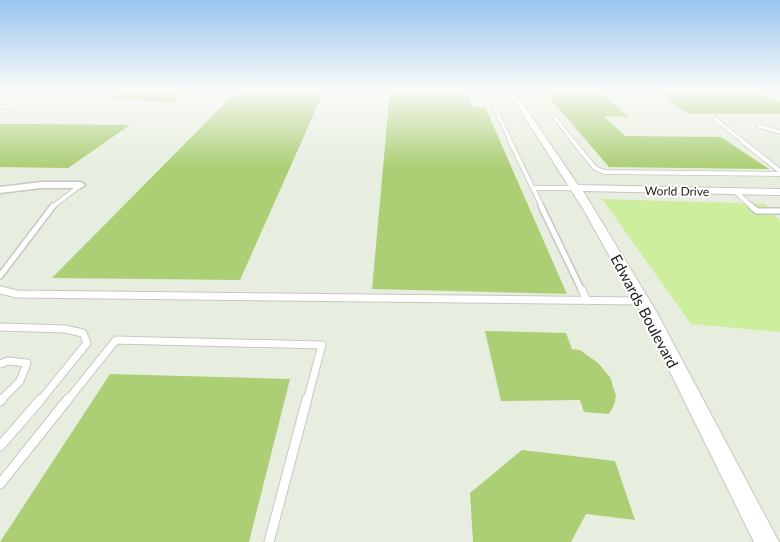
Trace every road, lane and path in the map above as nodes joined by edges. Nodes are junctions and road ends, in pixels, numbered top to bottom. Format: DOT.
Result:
graph roads {
  1 [pos="499,116"];
  2 [pos="528,116"];
  3 [pos="555,118"];
  4 [pos="715,119"];
  5 [pos="758,126"];
  6 [pos="780,132"];
  7 [pos="780,172"];
  8 [pos="82,185"];
  9 [pos="535,188"];
  10 [pos="575,188"];
  11 [pos="0,190"];
  12 [pos="735,191"];
  13 [pos="780,192"];
  14 [pos="780,211"];
  15 [pos="0,276"];
  16 [pos="0,290"];
  17 [pos="587,301"];
  18 [pos="642,301"];
  19 [pos="0,327"];
  20 [pos="0,364"];
  21 [pos="0,401"];
  22 [pos="0,446"];
  23 [pos="0,484"];
  24 [pos="269,542"];
  25 [pos="767,542"];
  1 -- 9 [label="lane"];
  2 -- 10 [label="street, Edwards Boulevard"];
  3 -- 7 [label="lane"];
  4 -- 7 [label="lane"];
  5 -- 6 [label="lane"];
  8 -- 11 [label="street"];
  8 -- 15 [label="lane"];
  9 -- 10 [label="lane"];
  9 -- 17 [label="lane"];
  10 -- 12 [label="street, World Drive"];
  10 -- 18 [label="street, Edwards Boulevard"];
  12 -- 13 [label="street, World Drive"];
  12 -- 14 [label="lane"];
  16 -- 17 [label="lane"];
  17 -- 18 [label="lane"];
  18 -- 25 [label="street, Edwards Boulevard"];
  19 -- 22 [label="lane"];
  20 -- 21 [label="lane"];
  23 -- 24 [label="lane"];
}
